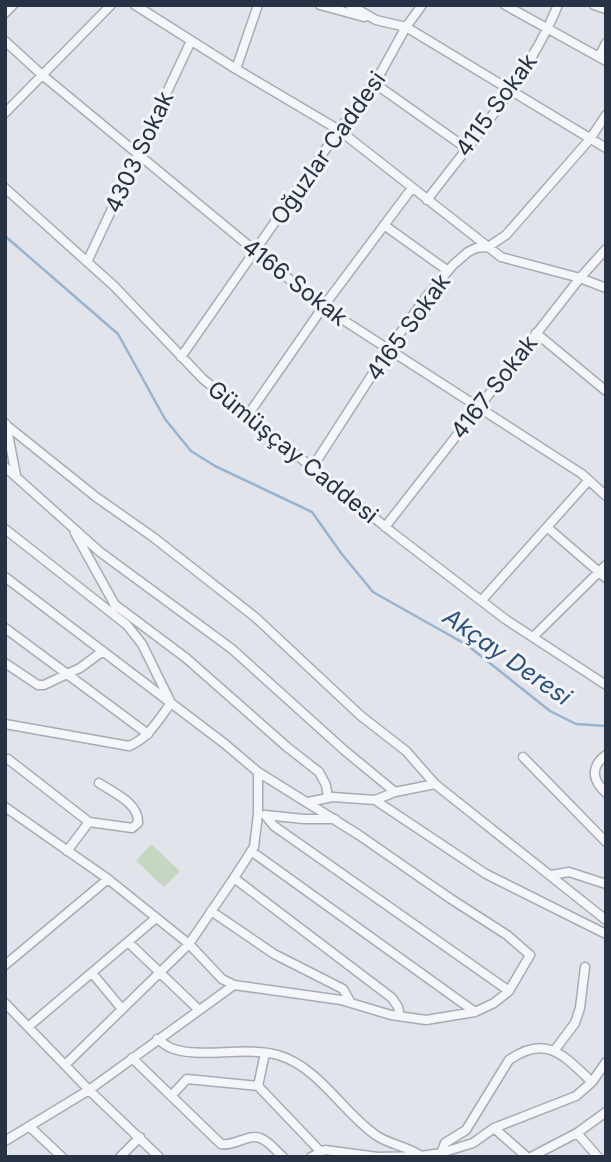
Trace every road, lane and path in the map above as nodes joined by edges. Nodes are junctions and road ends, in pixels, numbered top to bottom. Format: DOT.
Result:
graph roads {
  1 [pos="13,5"];
  2 [pos="111,5"];
  3 [pos="135,5"];
  4 [pos="258,5"];
  5 [pos="320,5"];
  6 [pos="350,5"];
  7 [pos="422,5"];
  8 [pos="505,5"];
  9 [pos="558,5"];
  10 [pos="594,5"];
  11 [pos="606,9"];
  12 [pos="5,13"];
  13 [pos="376,20"];
  14 [pos="406,27"];
  15 [pos="548,29"];
  16 [pos="5,40"];
  17 [pos="191,41"];
  18 [pos="606,43"];
  19 [pos="602,59"];
  20 [pos="236,69"];
  21 [pos="41,74"];
  22 [pos="374,83"];
  23 [pos="511,89"];
  24 [pos="5,113"];
  25 [pos="606,115"];
  26 [pos="339,130"];
  27 [pos="590,139"];
  28 [pos="466,148"];
  29 [pos="606,149"];
  30 [pos="138,154"];
  31 [pos="5,188"];
  32 [pos="412,188"];
  33 [pos="426,200"];
  34 [pos="384,225"];
  35 [pos="488,247"];
  36 [pos="606,249"];
  37 [pos="256,252"];
  38 [pos="87,262"];
  39 [pos="448,271"];
  40 [pos="580,278"];
  41 [pos="606,288"];
  42 [pos="323,307"];
  43 [pos="536,333"];
  44 [pos="388,349"];
  45 [pos="181,357"];
  46 [pos="606,391"];
  47 [pos="478,405"];
  48 [pos="248,415"];
  49 [pos="6,424"];
  50 [pos="5,467"];
  51 [pos="312,468"];
  52 [pos="16,475"];
  53 [pos="589,480"];
  54 [pos="606,496"];
  55 [pos="72,527"];
  56 [pos="385,527"];
  57 [pos="548,528"];
  58 [pos="5,529"];
  59 [pos="603,572"];
  60 [pos="5,577"];
  61 [pos="482,600"];
  62 [pos="114,604"];
  63 [pos="127,625"];
  64 [pos="5,628"];
  65 [pos="533,637"];
  66 [pos="103,651"];
  67 [pos="5,663"];
  68 [pos="66,674"];
  69 [pos="606,684"];
  70 [pos="171,703"];
  71 [pos="5,724"];
  72 [pos="148,734"];
  73 [pos="606,755"];
  74 [pos="523,757"];
  75 [pos="8,759"];
  76 [pos="258,772"];
  77 [pos="99,783"];
  78 [pos="435,784"];
  79 [pos="395,792"];
  80 [pos="606,793"];
  81 [pos="328,798"];
  82 [pos="375,800"];
  83 [pos="307,802"];
  84 [pos="5,807"];
  85 [pos="261,815"];
  86 [pos="335,819"];
  87 [pos="89,822"];
  88 [pos="606,842"];
  89 [pos="67,851"];
  90 [pos="251,851"];
  91 [pos="551,875"];
  92 [pos="234,878"];
  93 [pos="108,879"];
  94 [pos="606,884"];
  95 [pos="211,911"];
  96 [pos="156,918"];
  97 [pos="606,920"];
  98 [pos="606,934"];
  99 [pos="128,942"];
  100 [pos="189,944"];
  101 [pos="5,965"];
  102 [pos="584,967"];
  103 [pos="92,972"];
  104 [pos="160,973"];
  105 [pos="234,985"];
  106 [pos="509,991"];
  107 [pos="5,1003"];
  108 [pos="351,1003"];
  109 [pos="122,1009"];
  110 [pos="199,1010"];
  111 [pos="475,1012"];
  112 [pos="400,1016"];
  113 [pos="28,1027"];
  114 [pos="157,1039"];
  115 [pos="554,1051"];
  116 [pos="265,1053"];
  117 [pos="132,1058"];
  118 [pos="606,1062"];
  119 [pos="66,1065"];
  120 [pos="592,1082"];
  121 [pos="258,1086"];
  122 [pos="89,1090"];
  123 [pos="171,1096"];
  124 [pos="606,1112"];
  125 [pos="30,1127"];
  126 [pos="494,1128"];
  127 [pos="577,1133"];
  128 [pos="140,1137"];
  129 [pos="5,1141"];
  130 [pos="320,1151"];
  131 [pos="441,1153"];
  132 [pos="421,1156"];
  133 [pos="62,1157"];
  134 [pos="120,1157"];
  135 [pos="159,1157"];
  136 [pos="283,1157"];
  137 [pos="311,1157"];
  138 [pos="529,1157"];
  139 [pos="598,1157"];
  1 -- 12 [label="street"];
  2 -- 21 [label="street"];
  3 -- 17 [label="street"];
  4 -- 20 [label="street"];
  5 -- 13 [label="street"];
  6 -- 13 [label="street"];
  7 -- 14 [label="street, Oğuzlar Caddesi"];
  8 -- 15 [label="street"];
  9 -- 15 [label="street, 4115 Sokak"];
  10 -- 11 [label="street"];
  13 -- 14 [label="street"];
  14 -- 22 [label="street, Oğuzlar Caddesi"];
  14 -- 23 [label="street"];
  15 -- 19 [label="street"];
  15 -- 23 [label="street, 4115 Sokak"];
  16 -- 21 [label="street, 4166 Sokak"];
  17 -- 20 [label="street"];
  17 -- 30 [label="street, 4303 Sokak"];
  18 -- 19 [label="street"];
  20 -- 26 [label="street"];
  21 -- 24 [label="street"];
  21 -- 30 [label="street, 4166 Sokak"];
  22 -- 26 [label="street, Oğuzlar Caddesi"];
  22 -- 28 [label="street"];
  23 -- 27 [label="street"];
  23 -- 28 [label="street, 4115 Sokak"];
  25 -- 27 [label="street, 4165 Sokak"];
  26 -- 32 [label="street"];
  26 -- 37 [label="street, Oğuzlar Caddesi"];
  27 -- 29 [label="street"];
  27 -- 35 [label="street, 4165 Sokak"];
  28 -- 33 [label="street, 4115 Sokak"];
  30 -- 37 [label="street, 4166 Sokak"];
  30 -- 38 [label="street, 4303 Sokak"];
  31 -- 38 [label="street, Gümüşçay Caddesi"];
  32 -- 33 [label="street"];
  32 -- 34 [label="street"];
  33 -- 35 [label="street"];
  34 -- 39 [label="street"];
  34 -- 42 [label="street"];
  35 -- 39 [label="street, 4165 Sokak"];
  35 -- 40 [label="street"];
  36 -- 40 [label="street, 4167 Sokak"];
  37 -- 42 [label="street, 4166 Sokak"];
  37 -- 45 [label="street, Oğuzlar Caddesi"];
  38 -- 45 [label="street, Gümüşçay Caddesi"];
  39 -- 44 [label="street, 4165 Sokak"];
  40 -- 41 [label="street"];
  40 -- 43 [label="street, 4167 Sokak"];
  42 -- 44 [label="street, 4166 Sokak"];
  42 -- 48 [label="street"];
  43 -- 46 [label="street"];
  43 -- 47 [label="street, 4167 Sokak"];
  44 -- 47 [label="street, 4166 Sokak"];
  44 -- 51 [label="street, 4165 Sokak"];
  45 -- 48 [label="street, Gümüşçay Caddesi"];
  47 -- 53 [label="street, 4166 Sokak"];
  47 -- 56 [label="street, 4167 Sokak"];
  48 -- 51 [label="street, Gümüşçay Caddesi"];
  49 -- 52 [label="street"];
  49 -- 78 [label="street"];
  50 -- 52 [label="street"];
  51 -- 56 [label="street, Gümüşçay Caddesi"];
  52 -- 55 [label="street"];
  53 -- 54 [label="street, 4166 Sokak"];
  53 -- 57 [label="street"];
  55 -- 62 [label="street"];
  55 -- 79 [label="street"];
  56 -- 61 [label="street, Gümüşçay Caddesi"];
  57 -- 59 [label="street"];
  57 -- 61 [label="street"];
  58 -- 63 [label="street"];
  59 -- 65 [label="street"];
  60 -- 66 [label="street"];
  61 -- 65 [label="street, Gümüşçay Caddesi"];
  62 -- 63 [label="street"];
  62 -- 81 [label="street"];
  63 -- 70 [label="street"];
  64 -- 68 [label="street"];
  65 -- 69 [label="street, Gümüşçay Caddesi"];
  66 -- 68 [label="street"];
  66 -- 70 [label="street"];
  67 -- 68 [label="street"];
  68 -- 72 [label="street"];
  70 -- 72 [label="street"];
  70 -- 76 [label="street"];
  71 -- 72 [label="street"];
  73 -- 80 [label="street"];
  74 -- 88 [label="street"];
  75 -- 87 [label="street"];
  76 -- 83 [label="street"];
  76 -- 85 [label="street"];
  77 -- 87 [label="street"];
  78 -- 79 [label="street"];
  78 -- 91 [label="street"];
  79 -- 82 [label="street"];
  81 -- 82 [label="street"];
  81 -- 83 [label="street"];
  82 -- 98 [label="street"];
  83 -- 86 [label="street"];
  84 -- 89 [label="street"];
  85 -- 86 [label="street"];
  85 -- 90 [label="street"];
  85 -- 106 [label="street"];
  86 -- 106 [label="street"];
  87 -- 89 [label="street"];
  89 -- 93 [label="street"];
  90 -- 92 [label="street"];
  90 -- 111 [label="street"];
  91 -- 94 [label="street"];
  91 -- 97 [label="street"];
  92 -- 95 [label="street"];
  92 -- 112 [label="street"];
  93 -- 96 [label="street"];
  93 -- 101 [label="street"];
  95 -- 100 [label="street"];
  95 -- 108 [label="street"];
  96 -- 99 [label="street"];
  96 -- 100 [label="street"];
  99 -- 103 [label="street"];
  99 -- 104 [label="street"];
  100 -- 104 [label="street"];
  100 -- 105 [label="street"];
  102 -- 115 [label="street"];
  103 -- 109 [label="street"];
  103 -- 113 [label="street"];
  104 -- 109 [label="street"];
  104 -- 110 [label="street"];
  105 -- 108 [label="street"];
  105 -- 110 [label="street"];
  106 -- 111 [label="street"];
  107 -- 113 [label="street"];
  108 -- 112 [label="street"];
  109 -- 119 [label="street"];
  110 -- 114 [label="street"];
  111 -- 112 [label="street"];
  113 -- 119 [label="street"];
  114 -- 116 [label="street"];
  114 -- 117 [label="street"];
  115 -- 120 [label="street"];
  115 -- 131 [label="street"];
  116 -- 121 [label="street"];
  116 -- 132 [label="street"];
  117 -- 122 [label="street"];
  117 -- 123 [label="street"];
  118 -- 120 [label="street"];
  119 -- 122 [label="street"];
  120 -- 126 [label="street"];
  121 -- 123 [label="street"];
  121 -- 130 [label="street"];
  122 -- 125 [label="street"];
  122 -- 128 [label="street"];
  123 -- 136 [label="street"];
  124 -- 127 [label="street"];
  125 -- 129 [label="street"];
  125 -- 133 [label="street"];
  126 -- 131 [label="street"];
  126 -- 138 [label="street"];
  127 -- 138 [label="street"];
  127 -- 139 [label="street"];
  128 -- 134 [label="street"];
  128 -- 135 [label="street"];
  130 -- 132 [label="street"];
  130 -- 137 [label="street"];
  131 -- 132 [label="street"];
}
